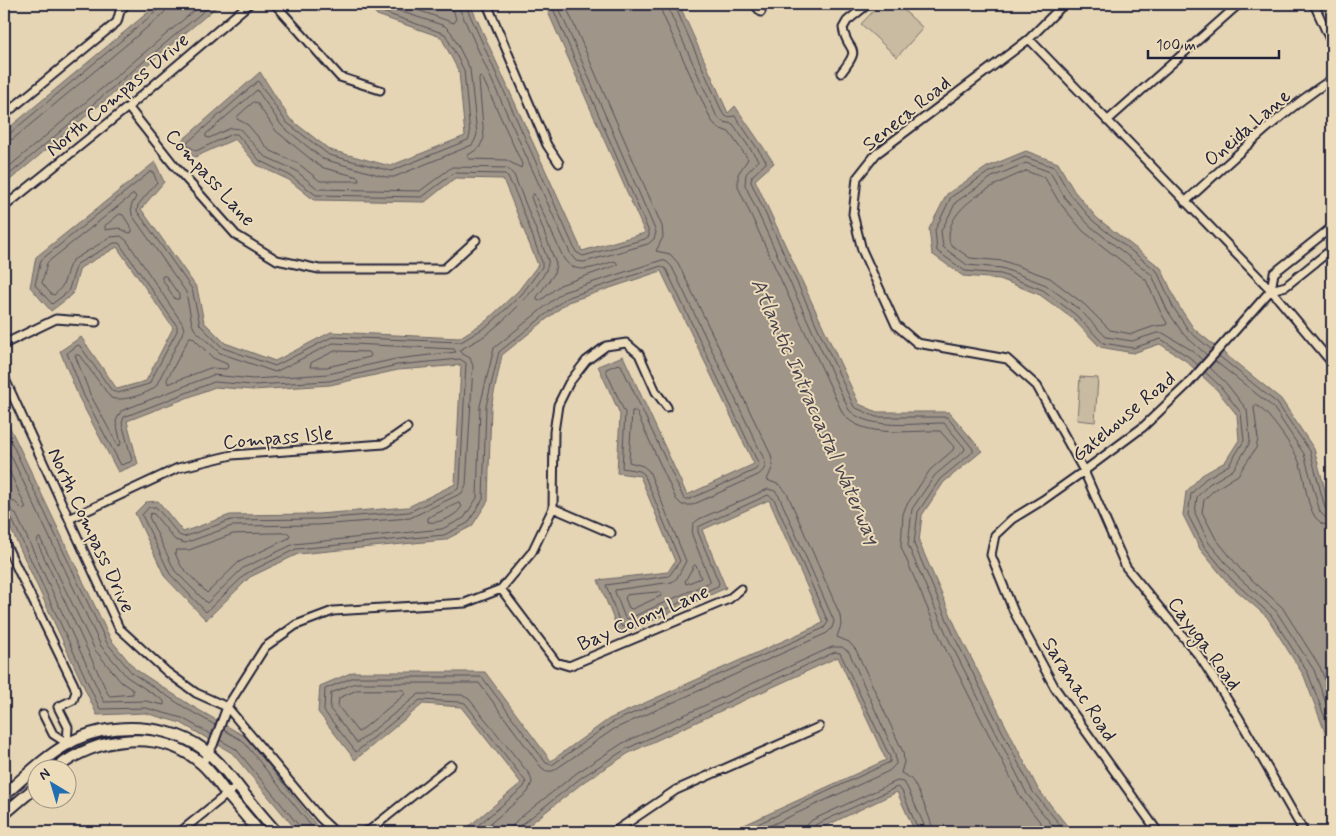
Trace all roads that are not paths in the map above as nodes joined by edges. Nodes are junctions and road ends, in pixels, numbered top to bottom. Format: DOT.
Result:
graph roads {
  1 [pos="126,4"];
  2 [pos="249,4"];
  3 [pos="275,4"];
  4 [pos="487,4"];
  5 [pos="754,4"];
  6 [pos="868,4"];
  7 [pos="1064,4"];
  8 [pos="1239,4"];
  9 [pos="1314,4"];
  10 [pos="762,12"];
  11 [pos="1029,39"];
  12 [pos="1332,44"];
  13 [pos="841,73"];
  14 [pos="1332,80"];
  15 [pos="380,90"];
  16 [pos="128,107"];
  17 [pos="4,115"];
  18 [pos="1107,121"];
  19 [pos="560,164"];
  20 [pos="1185,202"];
  21 [pos="4,207"];
  22 [pos="1332,227"];
  23 [pos="476,240"];
  24 [pos="1332,249"];
  25 [pos="1270,290"];
  26 [pos="96,322"];
  27 [pos="4,344"];
  28 [pos="1332,363"];
  29 [pos="4,377"];
  30 [pos="667,407"];
  31 [pos="407,428"];
  32 [pos="1084,471"];
  33 [pos="553,508"];
  34 [pos="69,519"];
  35 [pos="611,533"];
  36 [pos="4,541"];
  37 [pos="991,555"];
  38 [pos="500,589"];
  39 [pos="741,589"];
  40 [pos="227,707"];
  41 [pos="43,714"];
  42 [pos="819,727"];
  43 [pos="67,743"];
  44 [pos="211,749"];
  45 [pos="72,758"];
  46 [pos="202,764"];
  47 [pos="450,765"];
  48 [pos="237,786"];
  49 [pos="28,794"];
  50 [pos="227,794"];
  51 [pos="4,795"];
  52 [pos="4,814"];
  53 [pos="180,832"];
  54 [pos="259,832"];
  55 [pos="276,832"];
  56 [pos="335,832"];
  57 [pos="363,832"];
  58 [pos="614,832"];
  59 [pos="1158,832"];
  60 [pos="1304,832"];
  1 -- 17 [label="street"];
  2 -- 16 [label="street, North Compass Drive"];
  3 -- 15 [label="street"];
  4 -- 19 [label="street"];
  5 -- 10 [label="street"];
  6 -- 13 [label="street"];
  7 -- 11 [label="street, Seneca Road"];
  8 -- 18 [label="street"];
  9 -- 12 [label="street"];
  11 -- 18 [label="street"];
  11 -- 32 [label="street, Seneca Road"];
  14 -- 20 [label="street, Oneida Lane"];
  16 -- 21 [label="street, North Compass Drive"];
  16 -- 23 [label="street, Compass Lane"];
  18 -- 20 [label="street"];
  20 -- 25 [label="street"];
  22 -- 25 [label="street, Gatehouse Road"];
  24 -- 25 [label="street, Gatehouse Road"];
  25 -- 28 [label="street"];
  25 -- 32 [label="street, Gatehouse Road"];
  26 -- 27 [label="street"];
  29 -- 34 [label="street, North Compass Drive"];
  30 -- 33 [label="street"];
  31 -- 34 [label="street, Compass Isle"];
  32 -- 37 [label="street, Gatehouse Road"];
  32 -- 60 [label="street, Cayuga Road"];
  33 -- 35 [label="street"];
  33 -- 38 [label="street"];
  34 -- 40 [label="street, North Compass Drive"];
  36 -- 43 [label="street"];
  37 -- 59 [label="street, Saranac Road"];
  38 -- 39 [label="street, Bay Colony Lane"];
  38 -- 40 [label="street"];
  40 -- 44 [label="street"];
  40 -- 56 [label="street"];
  41 -- 43 [label="street"];
  42 -- 58 [label="street"];
  43 -- 44 [label="street"];
  43 -- 45 [label="street"];
  43 -- 51 [label="street"];
  44 -- 46 [label="street"];
  44 -- 48 [label="street"];
  45 -- 46 [label="street"];
  46 -- 50 [label="street"];
  47 -- 57 [label="street"];
  48 -- 50 [label="street"];
  48 -- 55 [label="street"];
  49 -- 52 [label="street"];
  50 -- 53 [label="street"];
  50 -- 54 [label="street"];
}
